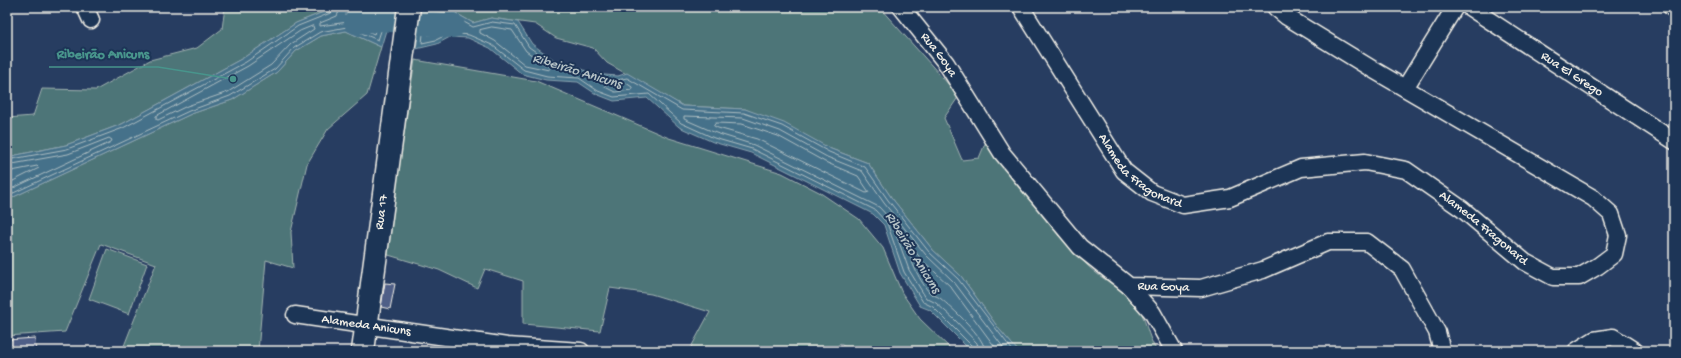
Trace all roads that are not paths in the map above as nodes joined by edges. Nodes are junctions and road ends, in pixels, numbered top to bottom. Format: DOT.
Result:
graph roads {
  1 [pos="409,7"];
  2 [pos="902,7"];
  3 [pos="1021,7"];
  4 [pos="1275,7"];
  5 [pos="1455,7"];
  6 [pos="1469,7"];
  7 [pos="1672,7"];
  8 [pos="1674,9"];
  9 [pos="1405,88"];
  10 [pos="1674,141"];
  11 [pos="1129,286"];
  12 [pos="295,315"];
  13 [pos="367,326"];
  14 [pos="507,349"];
  15 [pos="1635,350"];
  16 [pos="363,351"];
  17 [pos="582,351"];
  18 [pos="1174,351"];
  19 [pos="1442,351"];
  20 [pos="1576,351"];
  1 -- 13 [label="street, Rua 17"];
  2 -- 11 [label="street, Rua Goya"];
  3 -- 9 [label="street, Alameda Fragonard"];
  4 -- 9 [label="street, Alameda Fragonard"];
  5 -- 9 [label="street"];
  6 -- 10 [label="street, Rua El Grego"];
  7 -- 8 [label="street"];
  11 -- 18 [label="street"];
  11 -- 19 [label="street, Rua Goya"];
  12 -- 13 [label="street, Alameda Anicuns"];
  13 -- 14 [label="street, Alameda Anicuns"];
  13 -- 16 [label="street, Rua 17"];
  14 -- 17 [label="street, Alameda Anicuns"];
  15 -- 20 [label="street"];
}
